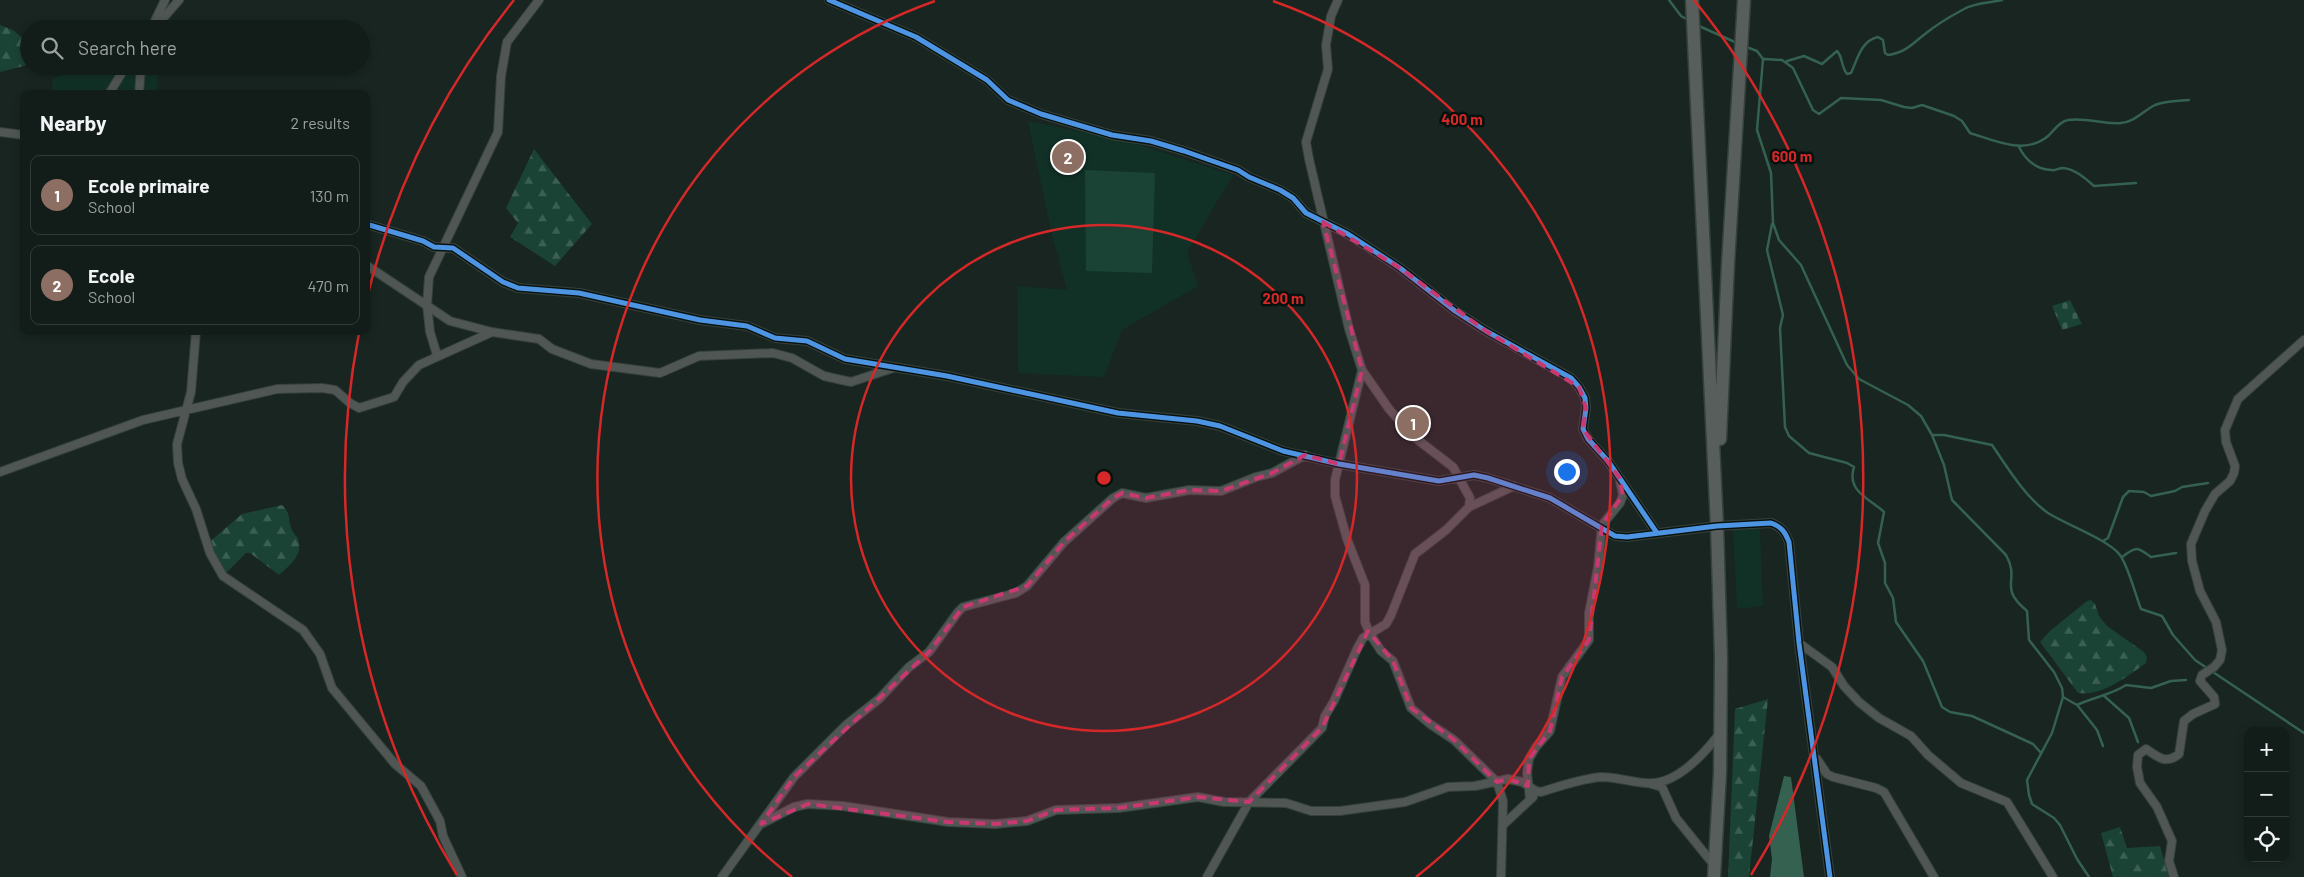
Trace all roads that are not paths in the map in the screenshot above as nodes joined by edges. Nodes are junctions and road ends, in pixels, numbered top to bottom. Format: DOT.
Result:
graph roads {
  1 [pos="165,0"];
  2 [pos="179,0"];
  3 [pos="538,0"];
  4 [pos="829,0"];
  5 [pos="1338,0"];
  6 [pos="1744,0"];
  7 [pos="1692,2"];
  8 [pos="156,20"];
  9 [pos="160,20"];
  10 [pos="121,75"];
  11 [pos="140,75"];
  12 [pos="111,90"];
  13 [pos="139,90"];
  14 [pos="0,132"];
  15 [pos="20,134"];
  16 [pos="1323,222"];
  17 [pos="370,225"];
  18 [pos="442,248"];
  19 [pos="370,268"];
  20 [pos="427,306"];
  21 [pos="492,332"];
  22 [pos="196,335"];
  23 [pos="2304,340"];
  24 [pos="437,355"];
  25 [pos="895,368"];
  26 [pos="1362,370"];
  27 [pos="186,409"];
  28 [pos="1305,455"];
  29 [pos="1340,464"];
  30 [pos="0,472"];
  31 [pos="1619,477"];
  32 [pos="1460,478"];
  33 [pos="1514,486"];
  34 [pos="1469,507"];
  35 [pos="1717,526"];
  36 [pos="1602,528"];
  37 [pos="1657,533"];
  38 [pos="1370,634"];
  39 [pos="1799,643"];
  40 [pos="1721,732"];
  41 [pos="1816,758"];
  42 [pos="1497,782"];
  43 [pos="1649,784"];
  44 [pos="1528,786"];
  45 [pos="1541,792"];
  46 [pos="1530,799"];
  47 [pos="1248,802"];
  48 [pos="761,824"];
  49 [pos="1504,825"];
  50 [pos="1715,872"];
  51 [pos="462,877"];
  52 [pos="722,877"];
  53 [pos="1207,877"];
  54 [pos="1501,877"];
  55 [pos="1830,877"];
  56 [pos="1934,877"];
  57 [pos="2053,877"];
  58 [pos="2174,877"];
  1 -- 8 [label="street"];
  2 -- 9 [label="street"];
  3 -- 18 [label="street"];
  4 -- 16 [label="street"];
  5 -- 16 [label="street"];
  6 -- 35 [label="main road"];
  7 -- 35 [label="main road"];
  10 -- 12 [label="street"];
  11 -- 13 [label="street"];
  14 -- 15 [label="street"];
  16 -- 26 [label="street"];
  16 -- 31 [label="street"];
  17 -- 18 [label="street"];
  18 -- 20 [label="street"];
  18 -- 25 [label="street"];
  19 -- 20 [label="street"];
  20 -- 21 [label="street"];
  20 -- 24 [label="street"];
  21 -- 24 [label="street"];
  21 -- 25 [label="street"];
  22 -- 27 [label="street"];
  23 -- 58 [label="street"];
  24 -- 27 [label="street"];
  25 -- 28 [label="street"];
  26 -- 29 [label="street"];
  26 -- 32 [label="street"];
  27 -- 30 [label="street"];
  27 -- 51 [label="street"];
  28 -- 29 [label="street"];
  28 -- 48 [label="street"];
  29 -- 32 [label="street"];
  29 -- 38 [label="street"];
  31 -- 36 [label="street"];
  31 -- 37 [label="street"];
  32 -- 33 [label="street"];
  32 -- 34 [label="street"];
  33 -- 34 [label="street"];
  33 -- 36 [label="street"];
  34 -- 38 [label="street"];
  35 -- 37 [label="street"];
  35 -- 39 [label="street"];
  35 -- 40 [label="main road"];
  36 -- 37 [label="street"];
  36 -- 44 [label="street"];
  38 -- 42 [label="street"];
  38 -- 47 [label="street"];
  39 -- 41 [label="street"];
  39 -- 57 [label="street"];
  40 -- 43 [label="street"];
  40 -- 50 [label="main road"];
  41 -- 55 [label="street"];
  41 -- 56 [label="street"];
  42 -- 44 [label="street"];
  42 -- 47 [label="street"];
  42 -- 49 [label="street"];
  43 -- 45 [label="street"];
  43 -- 50 [label="street"];
  44 -- 45 [label="street"];
  44 -- 46 [label="street"];
  45 -- 46 [label="street"];
  46 -- 49 [label="street"];
  47 -- 48 [label="street"];
  47 -- 53 [label="street"];
  48 -- 52 [label="street"];
  49 -- 54 [label="street"];
}
